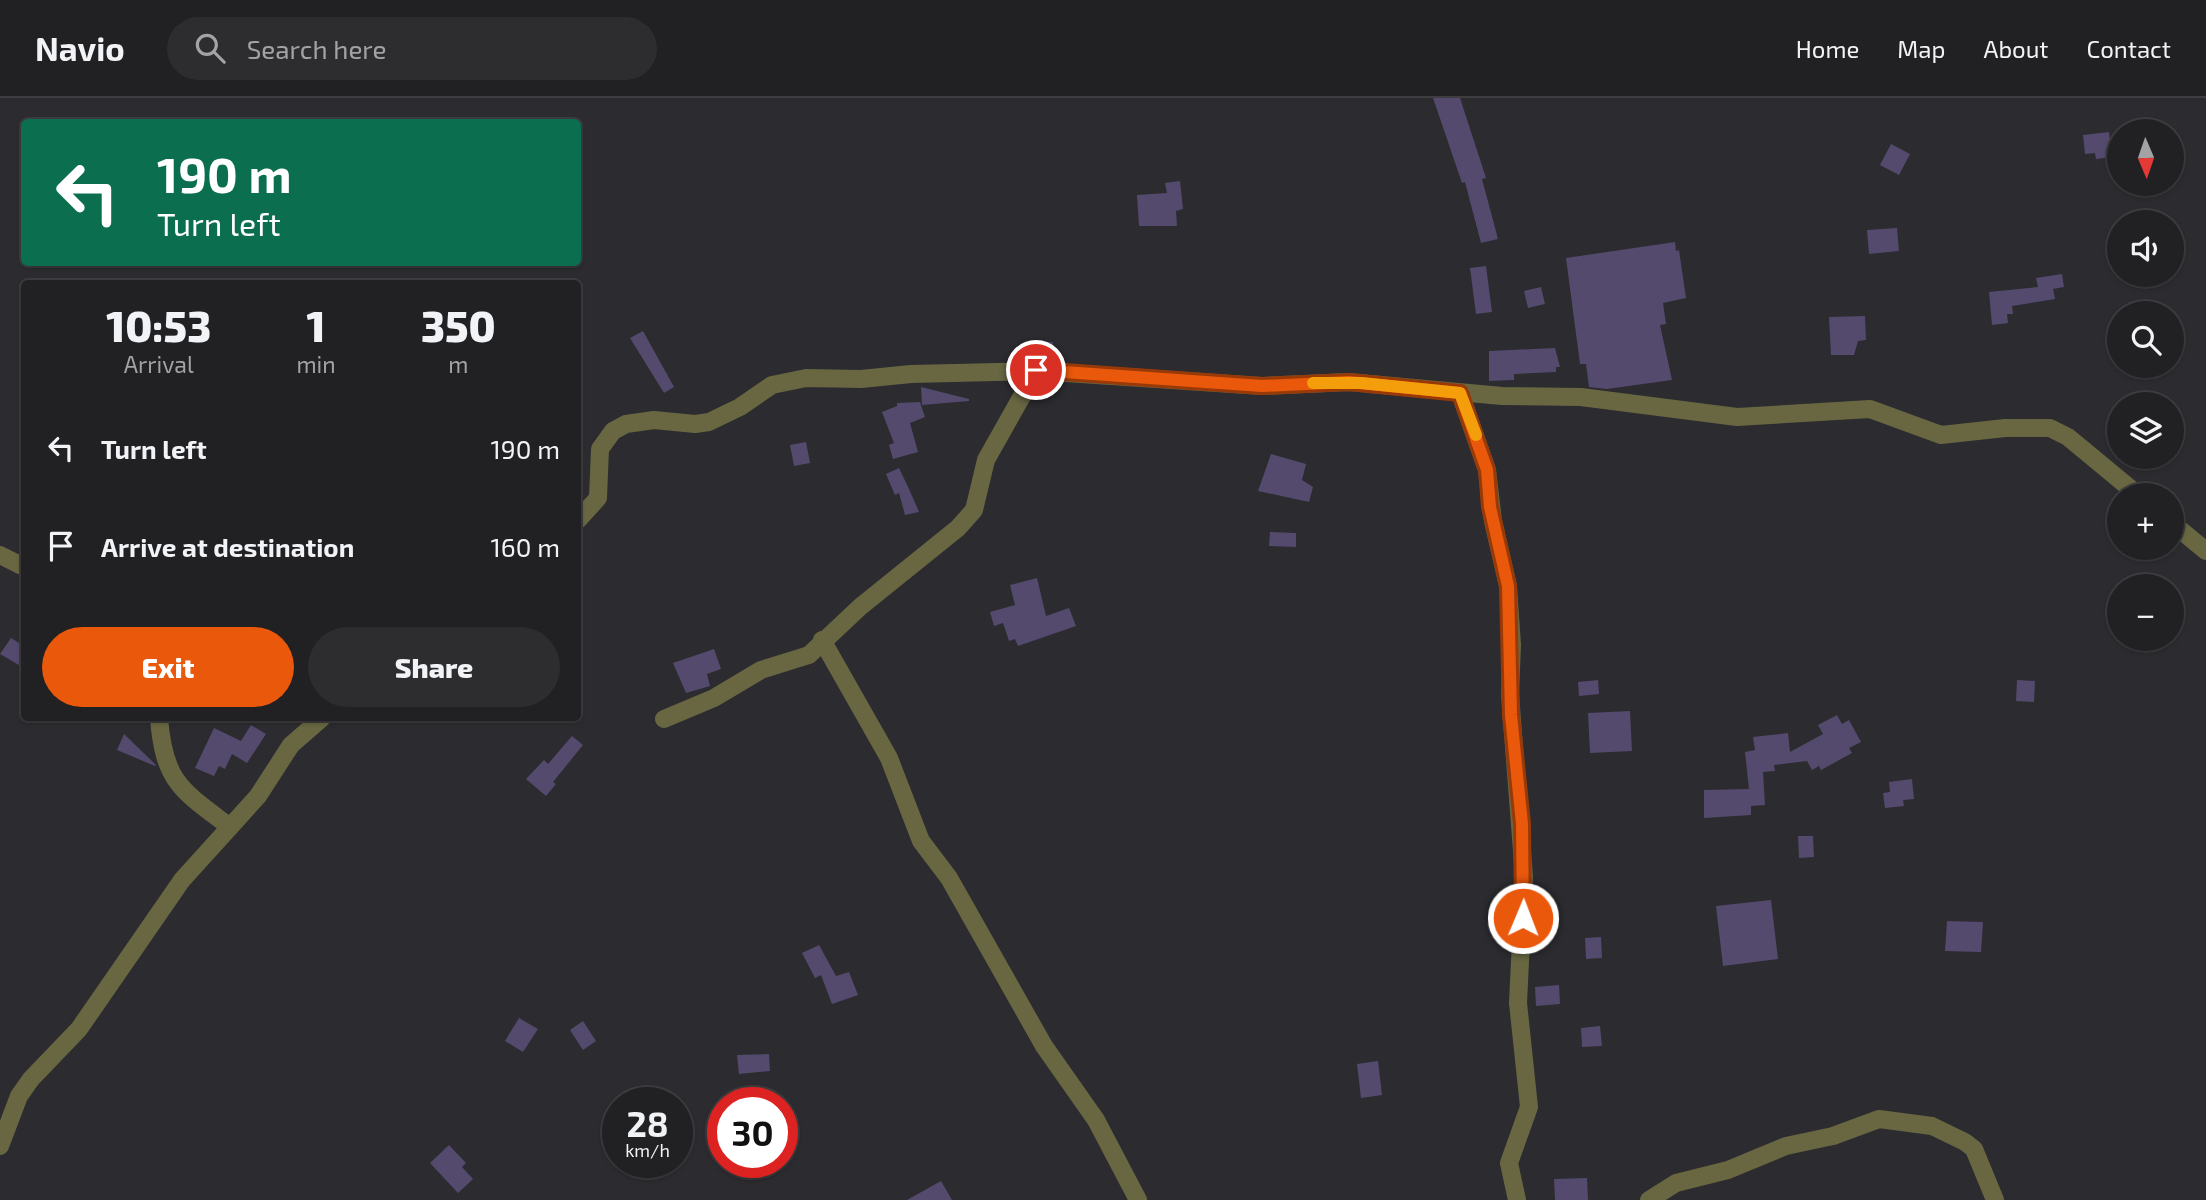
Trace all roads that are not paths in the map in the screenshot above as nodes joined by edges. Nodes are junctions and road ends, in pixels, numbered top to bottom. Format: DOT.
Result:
graph roads {
  1 [pos="1036,370"];
  2 [pos="1460,393"];
  3 [pos="2124,483"];
  4 [pos="581,517"];
  5 [pos="2184,533"];
  6 [pos="2206,551"];
  7 [pos="0,555"];
  8 [pos="21,566"];
  9 [pos="822,639"];
  10 [pos="664,719"];
  11 [pos="159,721"];
  12 [pos="319,721"];
  13 [pos="230,827"];
  14 [pos="0,1146"];
  15 [pos="1138,1200"];
  16 [pos="1517,1200"];
  17 [pos="1649,1200"];
  18 [pos="1995,1200"];
  1 -- 2 [label="street"];
  1 -- 4 [label="street"];
  1 -- 9 [label="street"];
  2 -- 3 [label="street"];
  2 -- 16 [label="street"];
  5 -- 6 [label="street"];
  7 -- 8 [label="street"];
  9 -- 10 [label="street"];
  9 -- 15 [label="street"];
  11 -- 13 [label="street"];
  12 -- 13 [label="street"];
  13 -- 14 [label="street"];
  17 -- 18 [label="street"];
}
